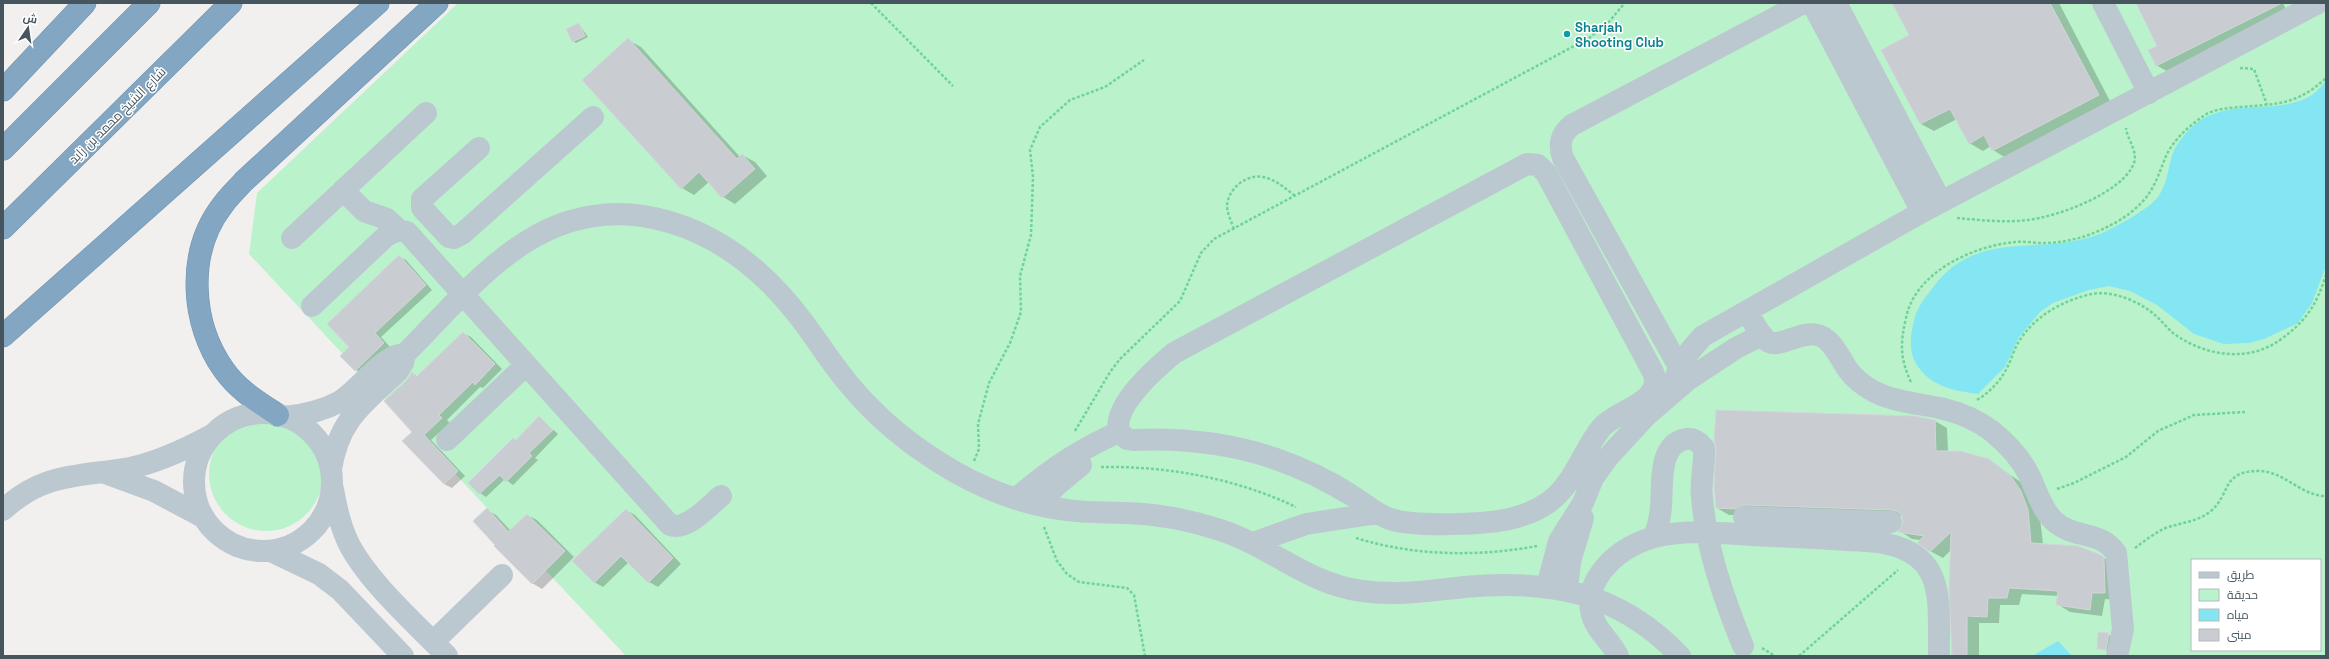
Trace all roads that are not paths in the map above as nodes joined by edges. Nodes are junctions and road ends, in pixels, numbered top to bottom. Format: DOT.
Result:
graph roads {
  1 [pos="85,3"];
  2 [pos="149,3"];
  3 [pos="231,3"];
  4 [pos="378,3"];
  5 [pos="437,3"];
  6 [pos="1803,3"];
  7 [pos="1812,3"];
  8 [pos="1836,3"];
  9 [pos="2103,3"];
  10 [pos="2315,4"];
  11 [pos="3,90"];
  12 [pos="2149,92"];
  13 [pos="426,113"];
  14 [pos="593,118"];
  15 [pos="479,148"];
  16 [pos="3,149"];
  17 [pos="343,190"];
  18 [pos="1948,210"];
  19 [pos="1922,212"];
  20 [pos="435,224"];
  21 [pos="3,228"];
  22 [pos="408,236"];
  23 [pos="292,238"];
  24 [pos="464,295"];
  25 [pos="312,306"];
  26 [pos="1747,311"];
  27 [pos="1762,335"];
  28 [pos="3,336"];
  29 [pos="405,354"];
  30 [pos="526,365"];
  31 [pos="1679,367"];
  32 [pos="1666,398"];
  33 [pos="282,416"];
  34 [pos="213,434"];
  35 [pos="1123,435"];
  36 [pos="447,440"];
  37 [pos="102,472"];
  38 [pos="332,478"];
  39 [pos="1593,478"];
  40 [pos="721,496"];
  41 [pos="1016,499"];
  42 [pos="1038,505"];
  43 [pos="3,510"];
  44 [pos="1384,516"];
  45 [pos="1744,517"];
  46 [pos="203,518"];
  47 [pos="1891,522"];
  48 [pos="1326,525"];
  49 [pos="1834,530"];
  50 [pos="1708,532"];
  51 [pos="1654,537"];
  52 [pos="1253,543"];
  53 [pos="271,551"];
  54 [pos="1273,554"];
  55 [pos="502,575"];
  56 [pos="1557,588"];
  57 [pos="1599,599"];
  58 [pos="1743,646"];
  59 [pos="440,649"];
  60 [pos="1939,650"];
  61 [pos="1616,651"];
  62 [pos="403,656"];
  63 [pos="1680,656"];
  64 [pos="2117,656"];
  1 -- 11 [label="highway"];
  2 -- 16 [label="highway"];
  3 -- 21 [label="highway, شارع الشيخ محمد بن زايد"];
  4 -- 28 [label="highway"];
  5 -- 33 [label="highway"];
  6 -- 31 [label="street"];
  7 -- 19 [label="street"];
  8 -- 18 [label="street"];
  9 -- 12 [label="street"];
  10 -- 12 [label="street"];
  12 -- 18 [label="street"];
  13 -- 17 [label="street"];
  14 -- 20 [label="street"];
  15 -- 20 [label="street"];
  17 -- 22 [label="street"];
  17 -- 23 [label="street"];
  18 -- 19 [label="street"];
  19 -- 26 [label="street"];
  20 -- 22 [label="street"];
  22 -- 24 [label="street"];
  22 -- 25 [label="street"];
  24 -- 29 [label="street"];
  24 -- 30 [label="street"];
  24 -- 41 [label="street"];
  26 -- 27 [label="street"];
  26 -- 31 [label="street"];
  27 -- 32 [label="street"];
  27 -- 64 [label="street"];
  29 -- 33 [label="street"];
  29 -- 38 [label="street"];
  30 -- 36 [label="street"];
  30 -- 40 [label="street"];
  31 -- 32 [label="street"];
  32 -- 39 [label="street"];
  33 -- 34 [label="street"];
  33 -- 38 [label="street"];
  34 -- 37 [label="street"];
  34 -- 46 [label="street"];
  35 -- 41 [label="street"];
  35 -- 42 [label="street"];
  35 -- 44 [label="street"];
  35 -- 44 [label="street"];
  37 -- 43 [label="street"];
  37 -- 46 [label="street"];
  38 -- 53 [label="street"];
  38 -- 59 [label="street"];
  39 -- 56 [label="street"];
  39 -- 56 [label="street"];
  41 -- 42 [label="street"];
  42 -- 52 [label="street"];
  44 -- 48 [label="street"];
  45 -- 49 [label="street"];
  46 -- 53 [label="street"];
  47 -- 49 [label="street"];
  48 -- 52 [label="street"];
  48 -- 54 [label="street"];
  49 -- 50 [label="street"];
  49 -- 60 [label="street"];
  50 -- 51 [label="street"];
  50 -- 51 [label="street"];
  50 -- 58 [label="street"];
  51 -- 57 [label="street"];
  52 -- 54 [label="street"];
  53 -- 62 [label="street"];
  54 -- 56 [label="street"];
  55 -- 59 [label="street"];
  56 -- 57 [label="street"];
  57 -- 61 [label="street"];
  57 -- 63 [label="street"];
}
